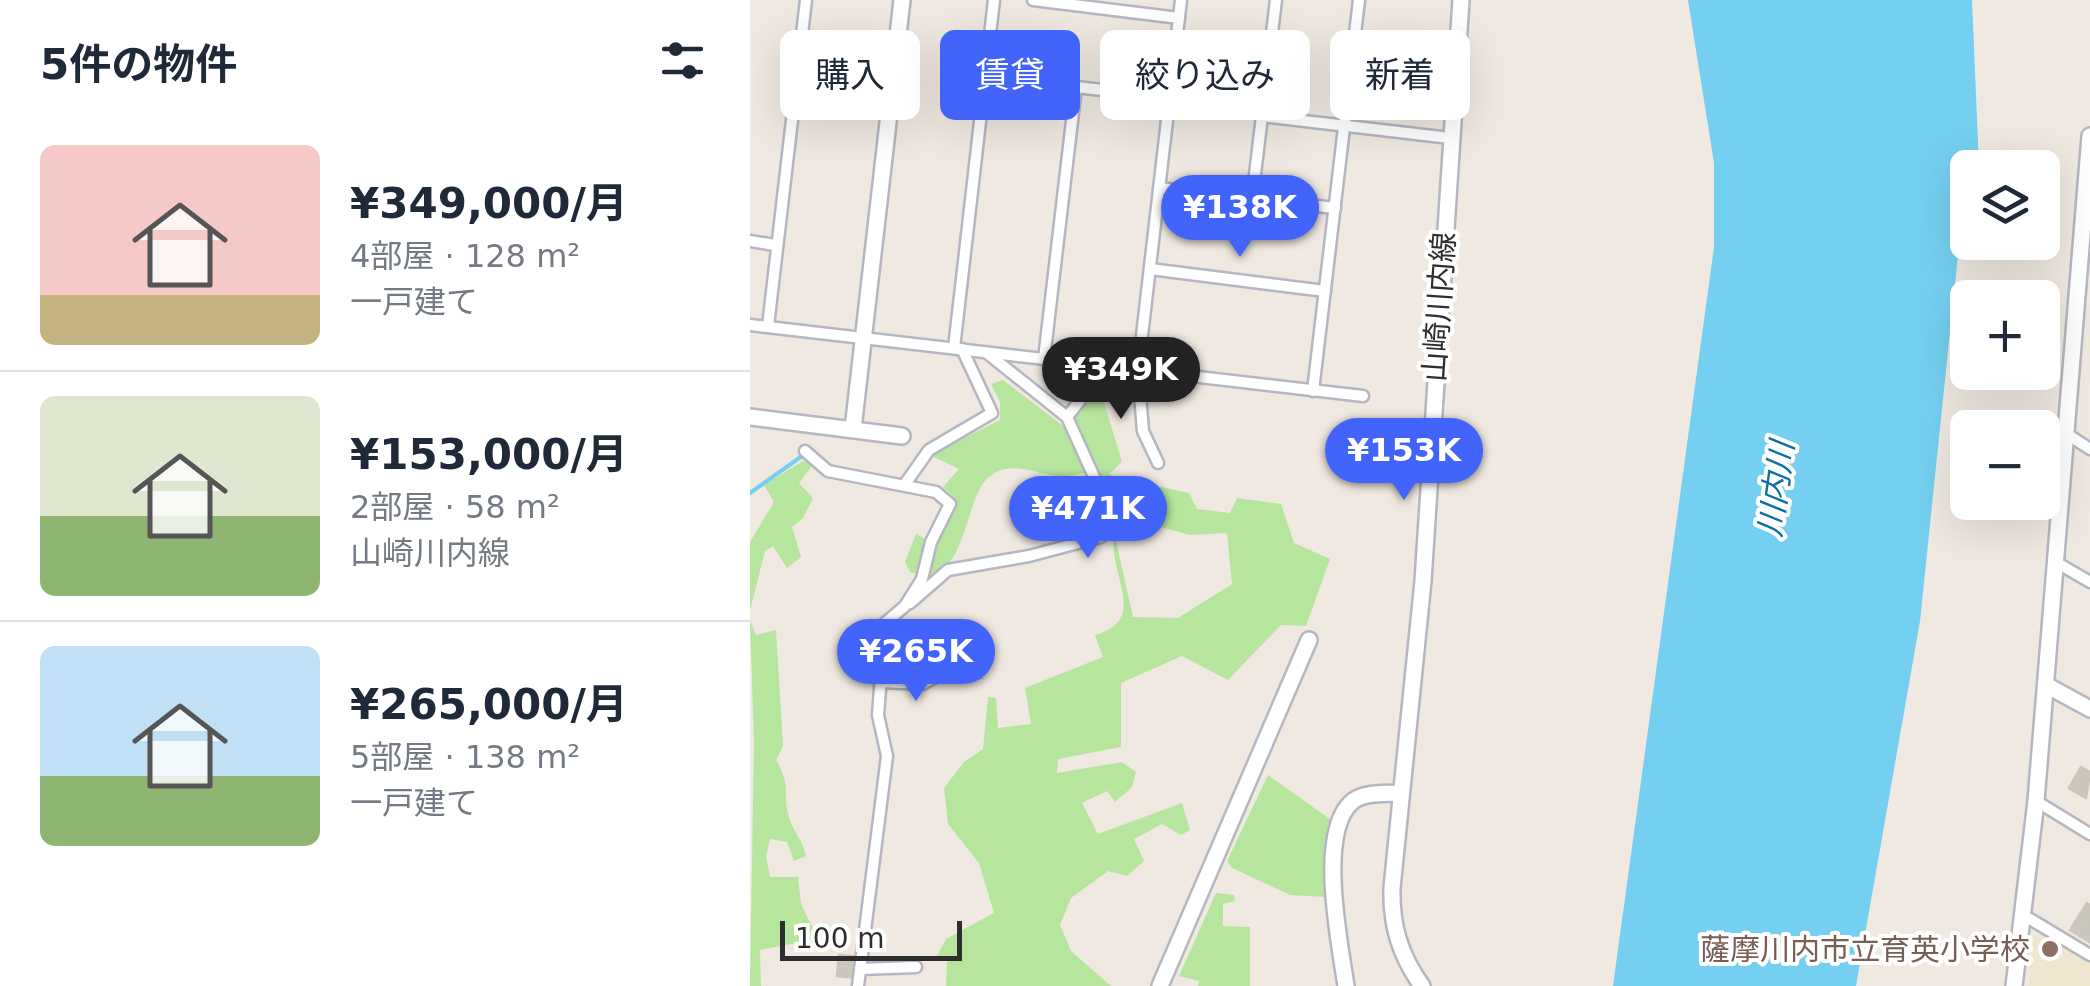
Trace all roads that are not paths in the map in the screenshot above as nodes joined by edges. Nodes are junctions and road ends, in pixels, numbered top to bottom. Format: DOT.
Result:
graph roads {
  1 [pos="806,0"];
  2 [pos="902,0"];
  3 [pos="994,0"];
  4 [pos="1033,0"];
  5 [pos="1181,0"];
  6 [pos="1276,0"];
  7 [pos="1358,0"];
  8 [pos="1462,0"];
  9 [pos="1085,3"];
  10 [pos="1179,18"];
  11 [pos="989,30"];
  12 [pos="1178,30"];
  13 [pos="1272,30"];
  14 [pos="978,120"];
  15 [pos="1072,120"];
  16 [pos="1167,120"];
  17 [pos="1262,120"];
  18 [pos="1298,120"];
  19 [pos="1344,125"];
  20 [pos="2090,136"];
  21 [pos="1450,138"];
  22 [pos="1159,188"];
  23 [pos="1252,199"];
  24 [pos="1334,208"];
  25 [pos="2086,210"];
  26 [pos="750,242"];
  27 [pos="776,245"];
  28 [pos="1150,269"];
  29 [pos="1325,291"];
  30 [pos="2074,319"];
  31 [pos="750,324"];
  32 [pos="768,326"];
  33 [pos="2090,328"];
  34 [pos="863,338"];
  35 [pos="958,349"];
  36 [pos="986,352"];
  37 [pos="1044,359"];
  38 [pos="1138,370"];
  39 [pos="1314,390"];
  40 [pos="1085,394"];
  41 [pos="1363,396"];
  42 [pos="750,416"];
  43 [pos="1067,417"];
  44 [pos="853,429"];
  45 [pos="2067,434"];
  46 [pos="902,436"];
  47 [pos="2090,448"];
  48 [pos="804,451"];
  49 [pos="1158,463"];
  50 [pos="904,484"];
  51 [pos="2054,561"];
  52 [pos="2090,582"];
  53 [pos="905,606"];
  54 [pos="1309,640"];
  55 [pos="939,676"];
  56 [pos="880,682"];
  57 [pos="2046,685"];
  58 [pos="2090,709"];
  59 [pos="1399,793"];
  60 [pos="2036,801"];
  61 [pos="2090,834"];
  62 [pos="2021,921"];
  63 [pos="2090,955"];
  64 [pos="916,968"];
  65 [pos="860,969"];
  66 [pos="858,986"];
  67 [pos="1160,986"];
  68 [pos="1346,986"];
  69 [pos="1422,986"];
  70 [pos="2014,986"];
  1 -- 27 [label="street"];
  2 -- 34 [label="street"];
  3 -- 11 [label="street"];
  4 -- 9 [label="street"];
  5 -- 10 [label="street"];
  6 -- 13 [label="street"];
  7 -- 19 [label="street"];
  8 -- 21 [label="street, 山崎川内線"];
  9 -- 10 [label="street"];
  10 -- 12 [label="street"];
  14 -- 35 [label="street"];
  15 -- 37 [label="street"];
  16 -- 22 [label="street"];
  17 -- 23 [label="street"];
  18 -- 19 [label="street"];
  19 -- 21 [label="street"];
  19 -- 24 [label="street"];
  20 -- 25 [label="street"];
  21 -- 59 [label="street, 山崎川内線"];
  22 -- 23 [label="street"];
  22 -- 28 [label="street"];
  23 -- 24 [label="street"];
  24 -- 29 [label="street"];
  25 -- 30 [label="street"];
  26 -- 27 [label="street"];
  27 -- 32 [label="street"];
  28 -- 29 [label="street"];
  28 -- 38 [label="street"];
  29 -- 39 [label="street"];
  30 -- 33 [label="street"];
  30 -- 45 [label="street"];
  31 -- 32 [label="street"];
  32 -- 34 [label="street"];
  34 -- 35 [label="street"];
  34 -- 44 [label="street"];
  35 -- 36 [label="street"];
  35 -- 50 [label="street"];
  36 -- 37 [label="street"];
  36 -- 43 [label="street"];
  37 -- 38 [label="street"];
  38 -- 39 [label="street"];
  38 -- 49 [label="street"];
  39 -- 41 [label="street"];
  40 -- 43 [label="street"];
  42 -- 44 [label="street"];
  43 -- 53 [label="street"];
  44 -- 46 [label="street"];
  45 -- 47 [label="street"];
  45 -- 51 [label="street"];
  48 -- 50 [label="street"];
  50 -- 53 [label="street"];
  51 -- 52 [label="street"];
  51 -- 57 [label="street"];
  53 -- 56 [label="street"];
  54 -- 67 [label="street"];
  55 -- 56 [label="street"];
  56 -- 65 [label="street"];
  57 -- 58 [label="street"];
  57 -- 60 [label="street"];
  59 -- 68 [label="street"];
  59 -- 69 [label="street, 山崎川内線"];
  60 -- 61 [label="street"];
  60 -- 62 [label="street"];
  62 -- 63 [label="street"];
  62 -- 70 [label="street"];
  64 -- 65 [label="street"];
  65 -- 66 [label="street"];
}
